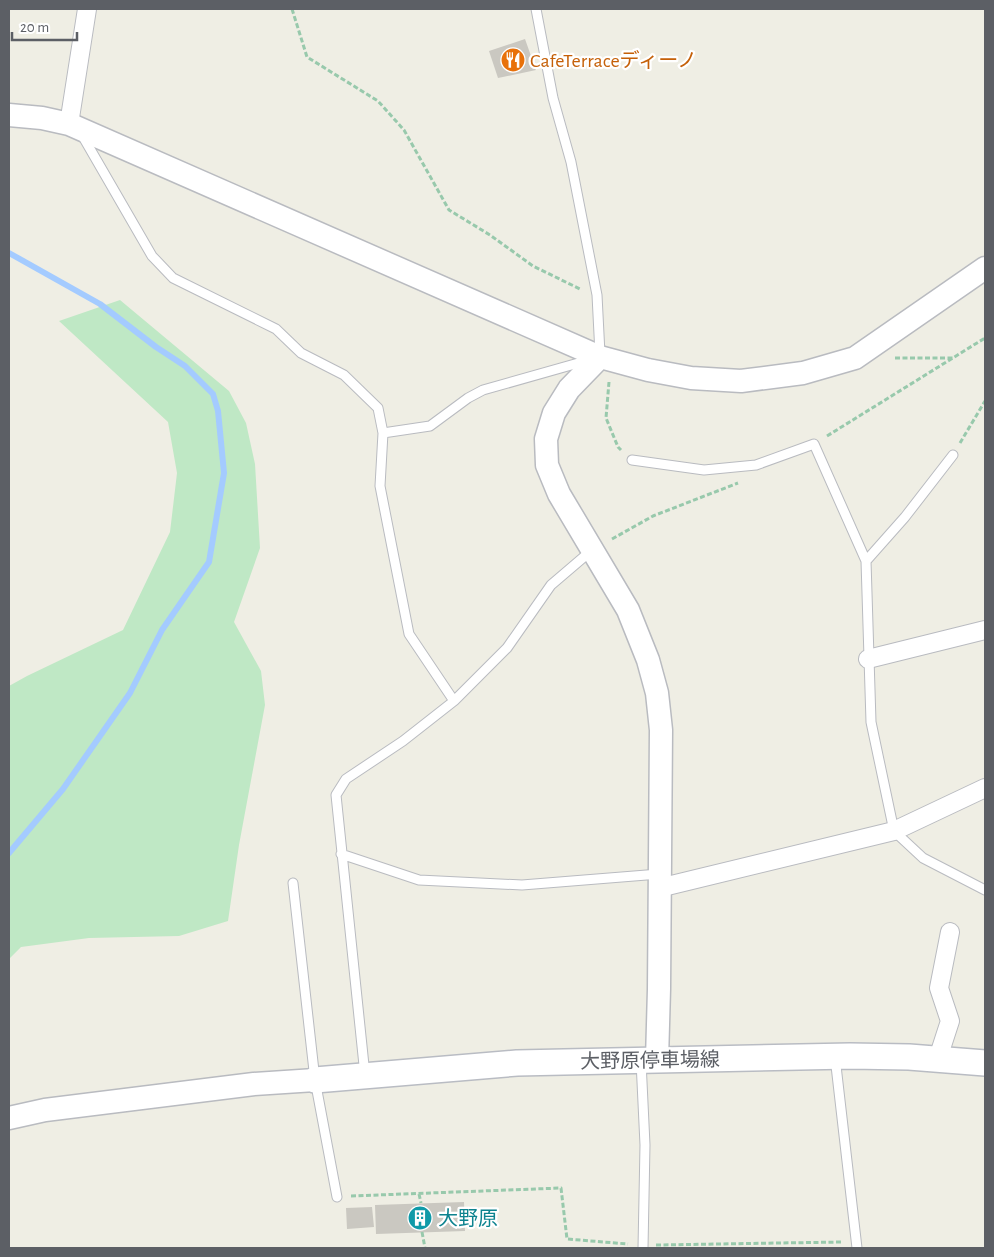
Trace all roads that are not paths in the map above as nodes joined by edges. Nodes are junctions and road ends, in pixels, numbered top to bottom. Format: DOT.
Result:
graph roads {
  1 [pos="87,9"];
  2 [pos="536,9"];
  3 [pos="9,115"];
  4 [pos="73,126"];
  5 [pos="985,268"];
  6 [pos="605,358"];
  7 [pos="383,433"];
  8 [pos="953,455"];
  9 [pos="632,460"];
  10 [pos="592,550"];
  11 [pos="866,561"];
  12 [pos="985,630"];
  13 [pos="868,659"];
  14 [pos="454,701"];
  15 [pos="985,788"];
  16 [pos="894,831"];
  17 [pos="341,854"];
  18 [pos="660,881"];
  19 [pos="294,883"];
  20 [pos="985,890"];
  21 [pos="950,932"];
  22 [pos="835,1057"];
  23 [pos="938,1058"];
  24 [pos="649,1060"];
  25 [pos="985,1063"];
  26 [pos="365,1075"];
  27 [pos="315,1080"];
  28 [pos="9,1118"];
  29 [pos="337,1197"];
  30 [pos="856,1245"];
  31 [pos="643,1247"];
  1 -- 4 [label="street"];
  2 -- 6 [label="lane"];
  3 -- 4 [label="street"];
  4 -- 6 [label="street"];
  4 -- 7 [label="lane"];
  5 -- 6 [label="street"];
  6 -- 7 [label="lane"];
  6 -- 10 [label="street"];
  7 -- 14 [label="lane"];
  8 -- 11 [label="lane"];
  9 -- 11 [label="lane"];
  10 -- 14 [label="lane"];
  10 -- 18 [label="street"];
  11 -- 13 [label="lane"];
  12 -- 13 [label="street"];
  13 -- 16 [label="lane"];
  14 -- 17 [label="lane"];
  15 -- 16 [label="street"];
  16 -- 18 [label="street"];
  16 -- 20 [label="lane"];
  17 -- 18 [label="lane"];
  17 -- 26 [label="lane"];
  18 -- 24 [label="street"];
  19 -- 27 [label="lane"];
  21 -- 23 [label="street"];
  22 -- 23 [label="main road, 大野原停車場線"];
  22 -- 24 [label="main road, 大野原停車場線"];
  22 -- 30 [label="lane"];
  23 -- 25 [label="main road, 大野原停車場線"];
  24 -- 26 [label="main road, 大野原停車場線"];
  24 -- 31 [label="lane"];
  26 -- 27 [label="main road, 大野原停車場線"];
  27 -- 28 [label="street"];
  27 -- 29 [label="lane"];
}
